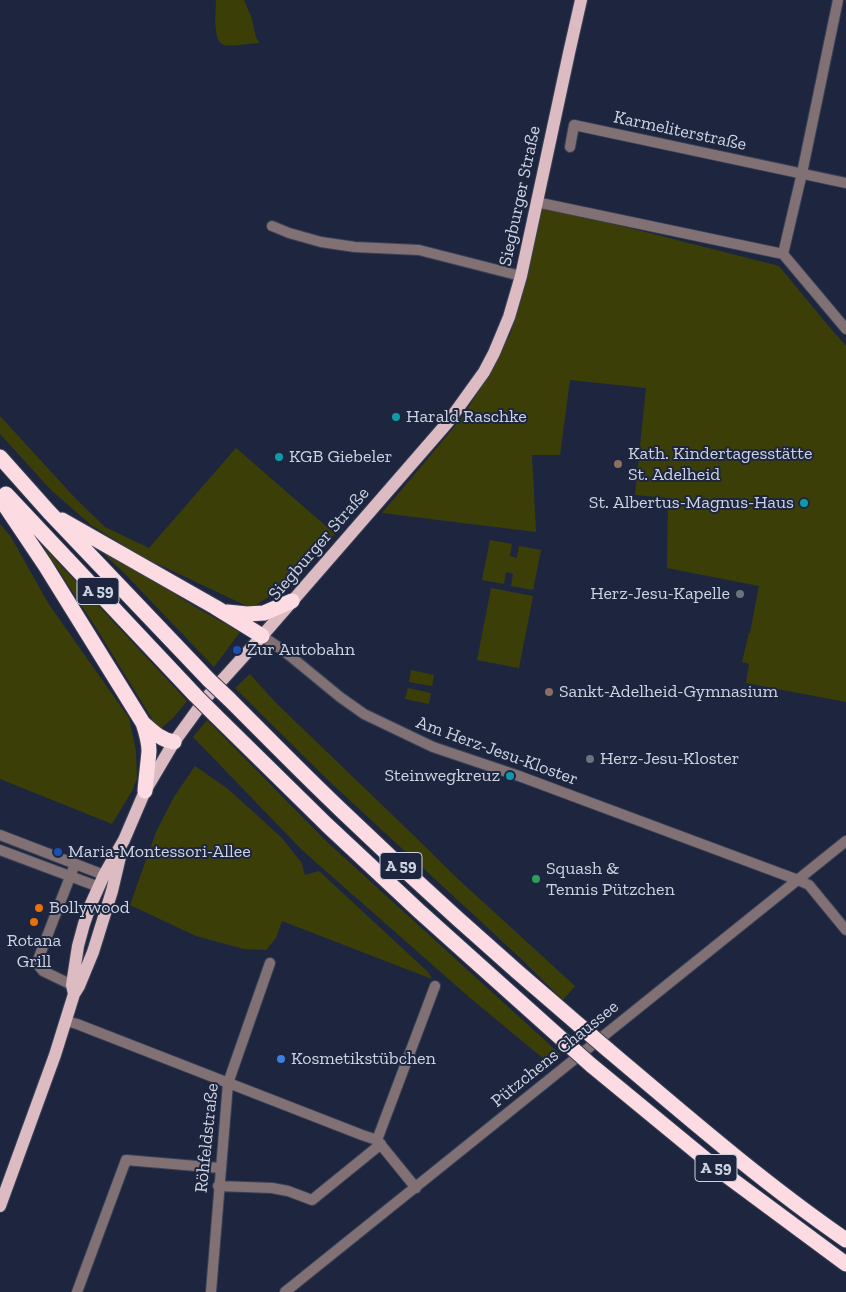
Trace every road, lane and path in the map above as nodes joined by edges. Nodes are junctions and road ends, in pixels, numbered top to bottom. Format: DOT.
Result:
graph roads {
  1 [pos="581,0"];
  2 [pos="838,0"];
  3 [pos="570,147"];
  4 [pos="802,173"];
  5 [pos="846,184"];
  6 [pos="536,202"];
  7 [pos="272,226"];
  8 [pos="783,254"];
  9 [pos="521,276"];
  10 [pos="846,329"];
  11 [pos="0,457"];
  12 [pos="0,488"];
  13 [pos="0,498"];
  14 [pos="49,512"];
  15 [pos="292,601"];
  16 [pos="221,611"];
  17 [pos="262,636"];
  18 [pos="143,723"];
  19 [pos="174,742"];
  20 [pos="145,792"];
  21 [pos="0,835"];
  22 [pos="124,840"];
  23 [pos="846,841"];
  24 [pos="0,850"];
  25 [pos="75,864"];
  26 [pos="70,876"];
  27 [pos="798,880"];
  28 [pos="102,881"];
  29 [pos="112,891"];
  30 [pos="846,930"];
  31 [pos="270,963"];
  32 [pos="435,986"];
  33 [pos="75,988"];
  34 [pos="66,1021"];
  35 [pos="228,1083"];
  36 [pos="379,1142"];
  37 [pos="220,1168"];
  38 [pos="218,1186"];
  39 [pos="416,1188"];
  40 [pos="0,1206"];
  41 [pos="846,1240"];
  42 [pos="846,1264"];
  43 [pos="77,1292"];
  44 [pos="211,1292"];
  45 [pos="285,1292"];
  1 -- 6 [label="main road, Siegburger Straße"];
  2 -- 4 [label="street"];
  3 -- 4 [label="street, Karmeliterstraße"];
  4 -- 5 [label="street"];
  4 -- 8 [label="street"];
  6 -- 8 [label="street"];
  6 -- 9 [label="main road, Siegburger Straße"];
  7 -- 9 [label="street"];
  8 -- 10 [label="street"];
  9 -- 15 [label="main road, Siegburger Straße"];
  11 -- 14 [label="highway, A 59"];
  12 -- 42 [label="highway, A 59, bridge"];
  13 -- 18 [label="highway"];
  14 -- 16 [label="highway"];
  14 -- 41 [label="highway, A 59, bridge"];
  15 -- 16 [label="highway"];
  15 -- 17 [label="main road, Siegburger Straße"];
  16 -- 17 [label="highway"];
  17 -- 19 [label="main road, Siegburger Straße"];
  17 -- 27 [label="street, Am Herz-Jesu-Kloster"];
  18 -- 19 [label="highway"];
  18 -- 20 [label="highway"];
  19 -- 20 [label="main road, Siegburger Straße"];
  20 -- 22 [label="main road, Siegburger Straße"];
  21 -- 25 [label="street"];
  22 -- 28 [label="main road, Siegburger Straße"];
  22 -- 29 [label="main road, Siegburger Straße"];
  23 -- 27 [label="street, Pützchens Chaussee"];
  24 -- 26 [label="street"];
  25 -- 26 [label="street"];
  25 -- 28 [label="street"];
  26 -- 28 [label="street"];
  26 -- 33 [label="street"];
  27 -- 30 [label="street, Am Herz-Jesu-Kloster"];
  27 -- 39 [label="street, Pützchens Chaussee"];
  28 -- 29 [label="main road"];
  28 -- 33 [label="main road, Siegburger Straße"];
  29 -- 33 [label="main road, Siegburger Straße"];
  31 -- 35 [label="street, Röhfeldstraße"];
  32 -- 36 [label="street"];
  33 -- 34 [label="main road, Siegburger Straße"];
  34 -- 35 [label="street"];
  34 -- 40 [label="main road, Siegburger Straße"];
  35 -- 36 [label="street"];
  35 -- 37 [label="street, Röhfeldstraße"];
  36 -- 38 [label="street"];
  36 -- 39 [label="street"];
  37 -- 38 [label="street, Röhfeldstraße"];
  37 -- 43 [label="street"];
  38 -- 44 [label="street, Röhfeldstraße"];
  39 -- 45 [label="street, Pützchens Chaussee"];
}
